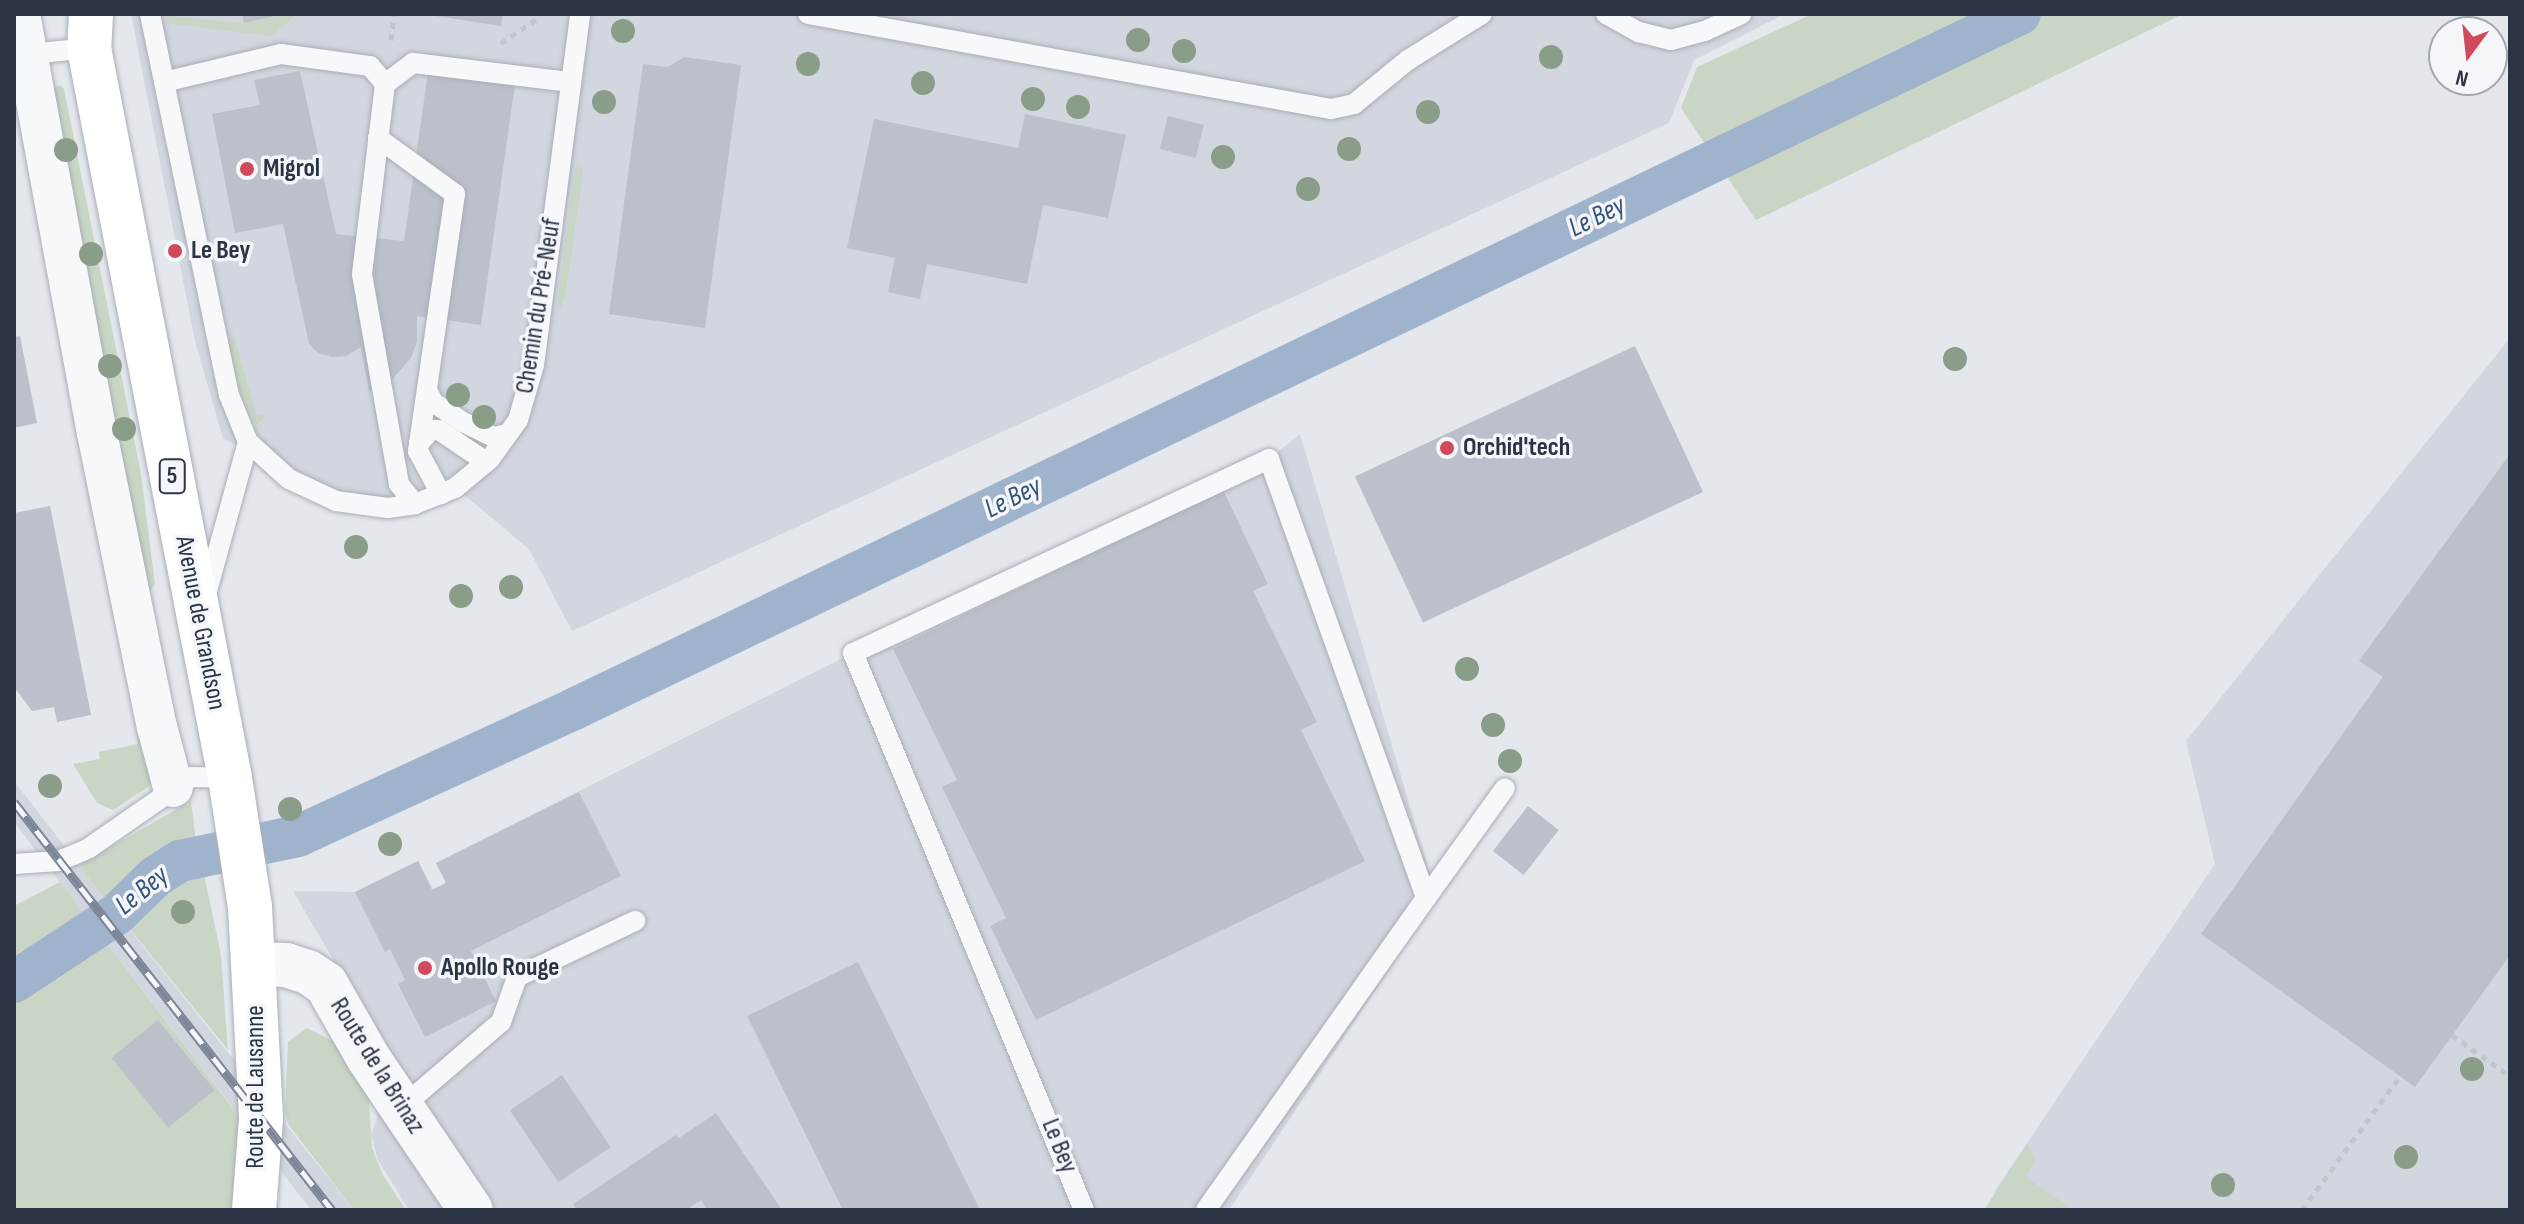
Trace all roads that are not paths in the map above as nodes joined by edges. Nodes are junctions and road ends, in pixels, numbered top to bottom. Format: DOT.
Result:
graph roads {
  1 [pos="20,14"];
  2 [pos="150,14"];
  3 [pos="580,14"];
  4 [pos="808,14"];
  5 [pos="1482,14"];
  6 [pos="1606,14"];
  7 [pos="1741,14"];
  8 [pos="84,25"];
  9 [pos="40,53"];
  10 [pos="164,82"];
  11 [pos="571,82"];
  12 [pos="385,84"];
  13 [pos="378,138"];
  14 [pos="427,390"];
  15 [pos="508,434"];
  16 [pos="248,442"];
  17 [pos="419,443"];
  18 [pos="486,462"];
  19 [pos="441,494"];
  20 [pos="415,504"];
  21 [pos="199,617"];
  22 [pos="230,778"];
  23 [pos="173,787"];
  24 [pos="1505,788"];
  25 [pos="14,864"];
  26 [pos="1426,898"];
  27 [pos="635,921"];
  28 [pos="256,964"];
  29 [pos="401,1108"];
  30 [pos="254,1210"];
  31 [pos="471,1210"];
  32 [pos="1084,1210"];
  33 [pos="1206,1210"];
  1 -- 23 [label="street"];
  2 -- 10 [label="lane, Chemin du Pré-Neuf"];
  3 -- 11 [label="lane, Chemin du Pré-Neuf"];
  4 -- 5 [label="lane"];
  6 -- 7 [label="lane"];
  8 -- 9 [label="lane"];
  8 -- 21 [label="main road, Avenue de Grandson / 5"];
  10 -- 12 [label="lane"];
  10 -- 16 [label="lane, Chemin du Pré-Neuf"];
  11 -- 12 [label="lane"];
  11 -- 15 [label="lane, Chemin du Pré-Neuf"];
  12 -- 13 [label="lane"];
  13 -- 14 [label="lane"];
  13 -- 20 [label="lane"];
  14 -- 15 [label="lane"];
  14 -- 17 [label="lane"];
  15 -- 18 [label="lane, Chemin du Pré-Neuf"];
  16 -- 20 [label="lane, Chemin du Pré-Neuf"];
  16 -- 21 [label="lane"];
  17 -- 18 [label="lane"];
  17 -- 19 [label="lane"];
  18 -- 19 [label="lane, Chemin du Pré-Neuf"];
  19 -- 20 [label="lane, Chemin du Pré-Neuf"];
  21 -- 22 [label="main road, Avenue de Grandson / 5"];
  22 -- 23 [label="lane"];
  22 -- 28 [label="main road, Avenue de Grandson / 5"];
  23 -- 25 [label="lane"];
  24 -- 26 [label="lane"];
  26 -- 32 [label="lane, Le Bey"];
  26 -- 33 [label="lane"];
  27 -- 29 [label="lane"];
  28 -- 29 [label="street, Route de la Brinaz"];
  28 -- 30 [label="main road, Route de Lausanne / 5"];
  29 -- 31 [label="street, Route de la Brinaz"];
}
